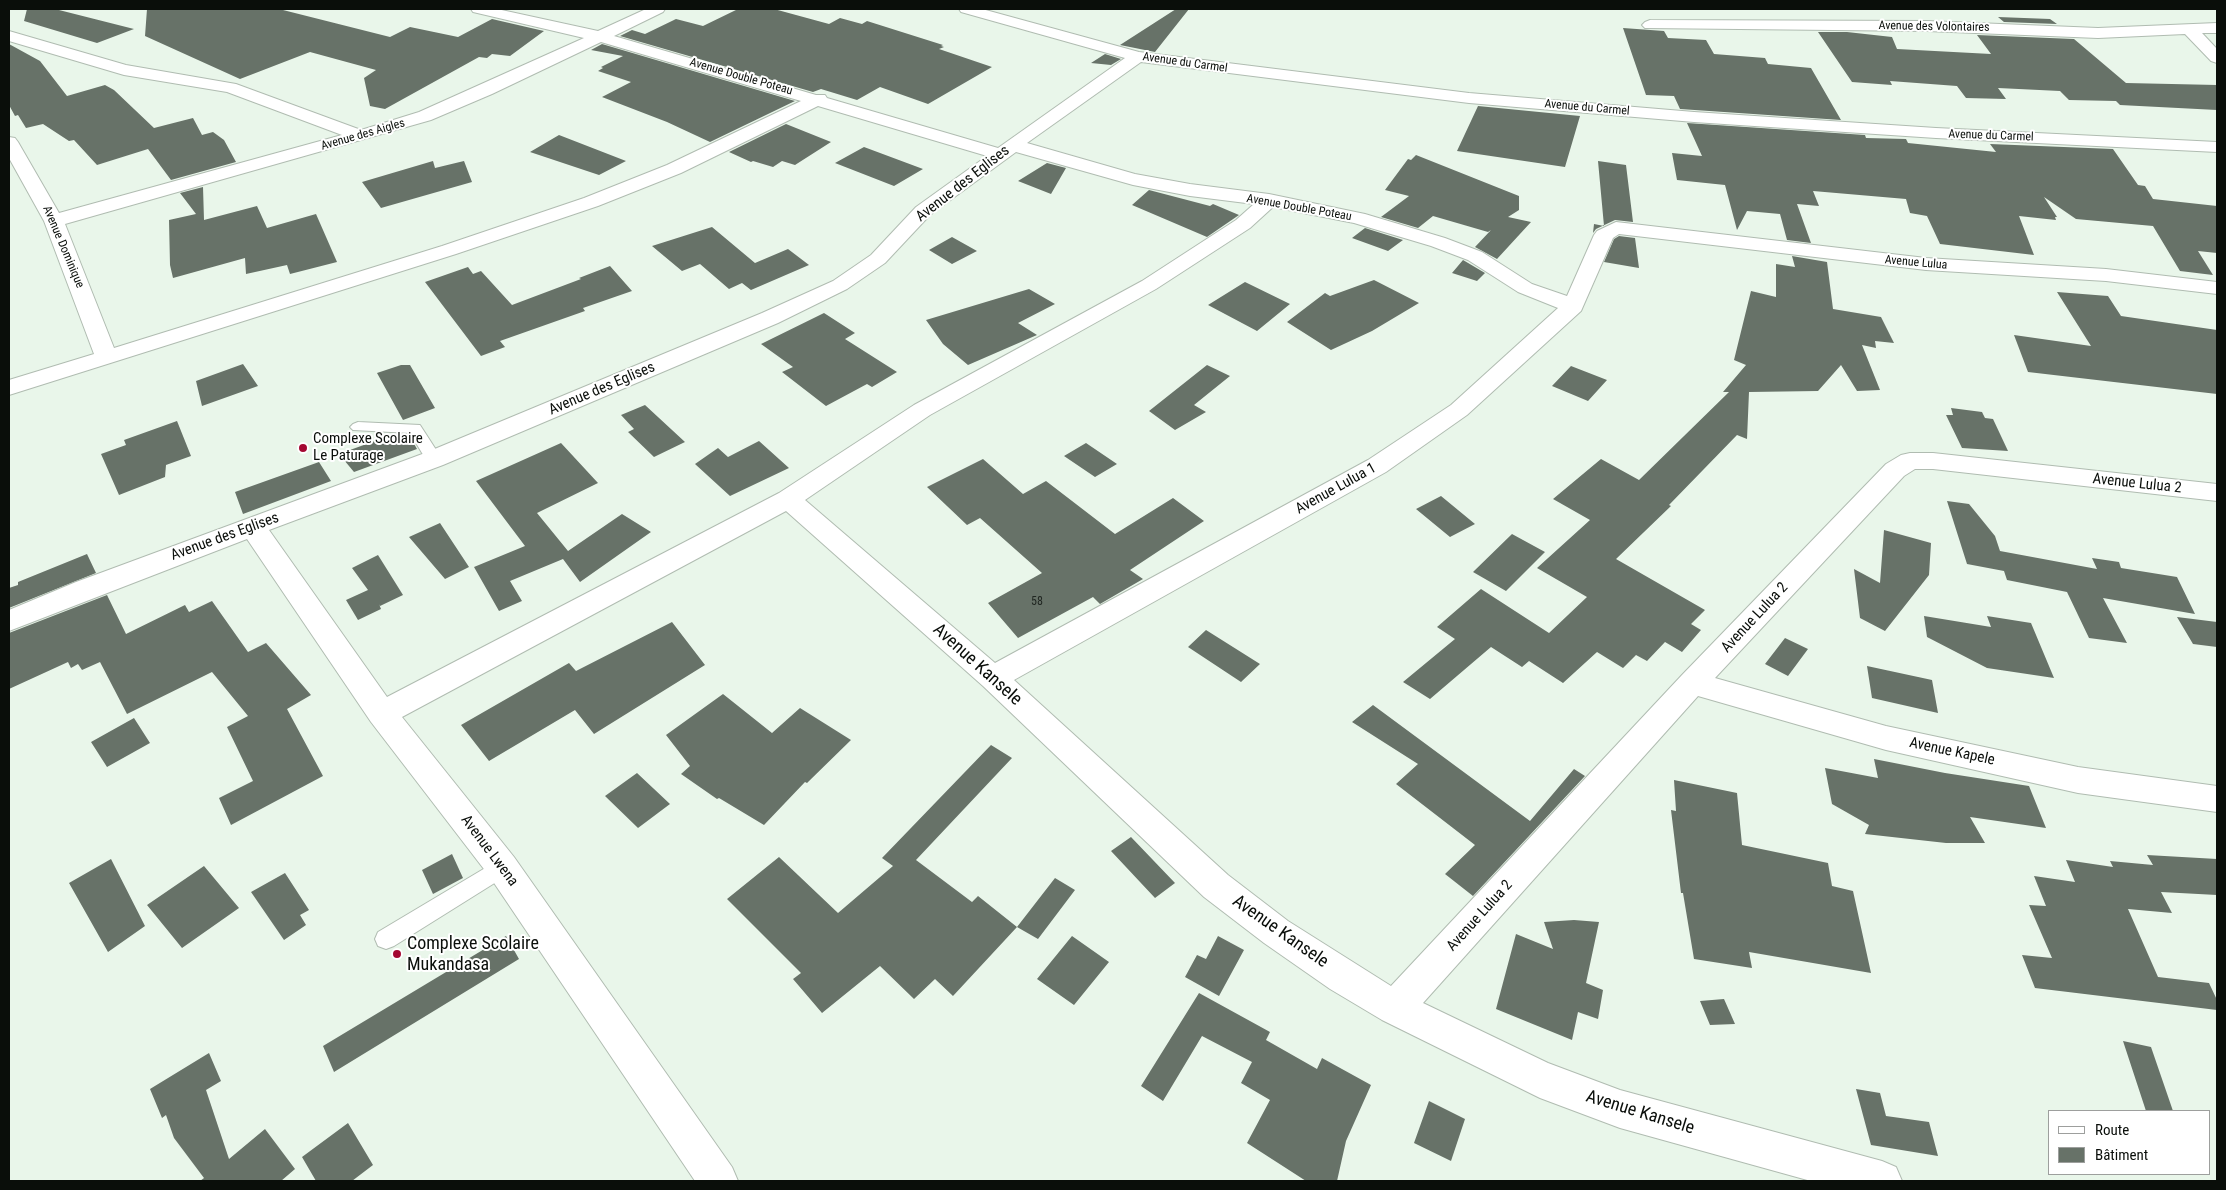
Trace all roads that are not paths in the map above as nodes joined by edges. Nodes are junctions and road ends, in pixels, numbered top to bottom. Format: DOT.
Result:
graph roads {
  1 [pos="478,9"];
  2 [pos="658,9"];
  3 [pos="966,9"];
  4 [pos="1955,15"];
  5 [pos="1650,25"];
  6 [pos="1966,27"];
  7 [pos="2188,28"];
  8 [pos="2217,28"];
  9 [pos="9,36"];
  10 [pos="602,37"];
  11 [pos="1138,57"];
  12 [pos="2217,58"];
  13 [pos="819,100"];
  14 [pos="360,136"];
  15 [pos="9,142"];
  16 [pos="2217,147"];
  17 [pos="1007,150"];
  18 [pos="1268,200"];
  19 [pos="54,221"];
  20 [pos="1616,228"];
  21 [pos="2217,288"];
  22 [pos="1573,306"];
  23 [pos="106,357"];
  24 [pos="9,388"];
  25 [pos="358,427"];
  26 [pos="434,459"];
  27 [pos="2217,493"];
  28 [pos="788,499"];
  29 [pos="252,526"];
  30 [pos="9,621"];
  31 [pos="994,678"];
  32 [pos="1692,683"];
  33 [pos="382,714"];
  34 [pos="2217,799"];
  35 [pos="502,867"];
  36 [pos="386,939"];
  37 [pos="1395,1008"];
  38 [pos="718,1181"];
  39 [pos="1882,1181"];
  1 -- 10 [label="street, Avenue Double Poteau"];
  2 -- 10 [label="street, Avenue des Aigles"];
  3 -- 11 [label="street, Avenue du Carmel"];
  4 -- 6 [label="street"];
  5 -- 6 [label="street, Avenue des Volontaires"];
  6 -- 7 [label="street, Avenue des Volontaires"];
  7 -- 8 [label="street, Avenue des Volontaires"];
  7 -- 12 [label="street"];
  9 -- 14 [label="street"];
  10 -- 13 [label="street, Avenue Double Poteau"];
  10 -- 14 [label="street, Avenue des Aigles"];
  11 -- 16 [label="street, Avenue du Carmel"];
  11 -- 17 [label="street, Avenue des Eglises"];
  13 -- 17 [label="street, Avenue Double Poteau"];
  13 -- 23 [label="street"];
  14 -- 19 [label="street, Avenue des Aigles"];
  15 -- 19 [label="street, Avenue Dominique"];
  17 -- 18 [label="street, Avenue Double Poteau"];
  17 -- 26 [label="street, Avenue des Eglises"];
  18 -- 22 [label="street, Avenue Double Poteau"];
  18 -- 28 [label="street"];
  19 -- 23 [label="street, Avenue Dominique"];
  20 -- 21 [label="street, Avenue Lulua"];
  20 -- 22 [label="street, Avenue Lulua 1"];
  22 -- 31 [label="street, Avenue Lulua 1"];
  23 -- 24 [label="street"];
  25 -- 26 [label="lane"];
  26 -- 29 [label="street, Avenue des Eglises"];
  27 -- 32 [label="street, Avenue Lulua 2"];
  28 -- 31 [label="street, Avenue Kansele"];
  28 -- 33 [label="street"];
  29 -- 30 [label="street, Avenue des Eglises"];
  29 -- 33 [label="street, Avenue Lwena"];
  31 -- 37 [label="street, Avenue Kansele"];
  32 -- 34 [label="street, Avenue Kapele"];
  32 -- 37 [label="street, Avenue Lulua 2"];
  33 -- 35 [label="street, Avenue Lwena"];
  35 -- 36 [label="lane"];
  35 -- 38 [label="street, Avenue Lwena"];
  37 -- 39 [label="street, Avenue Kansele"];
}
